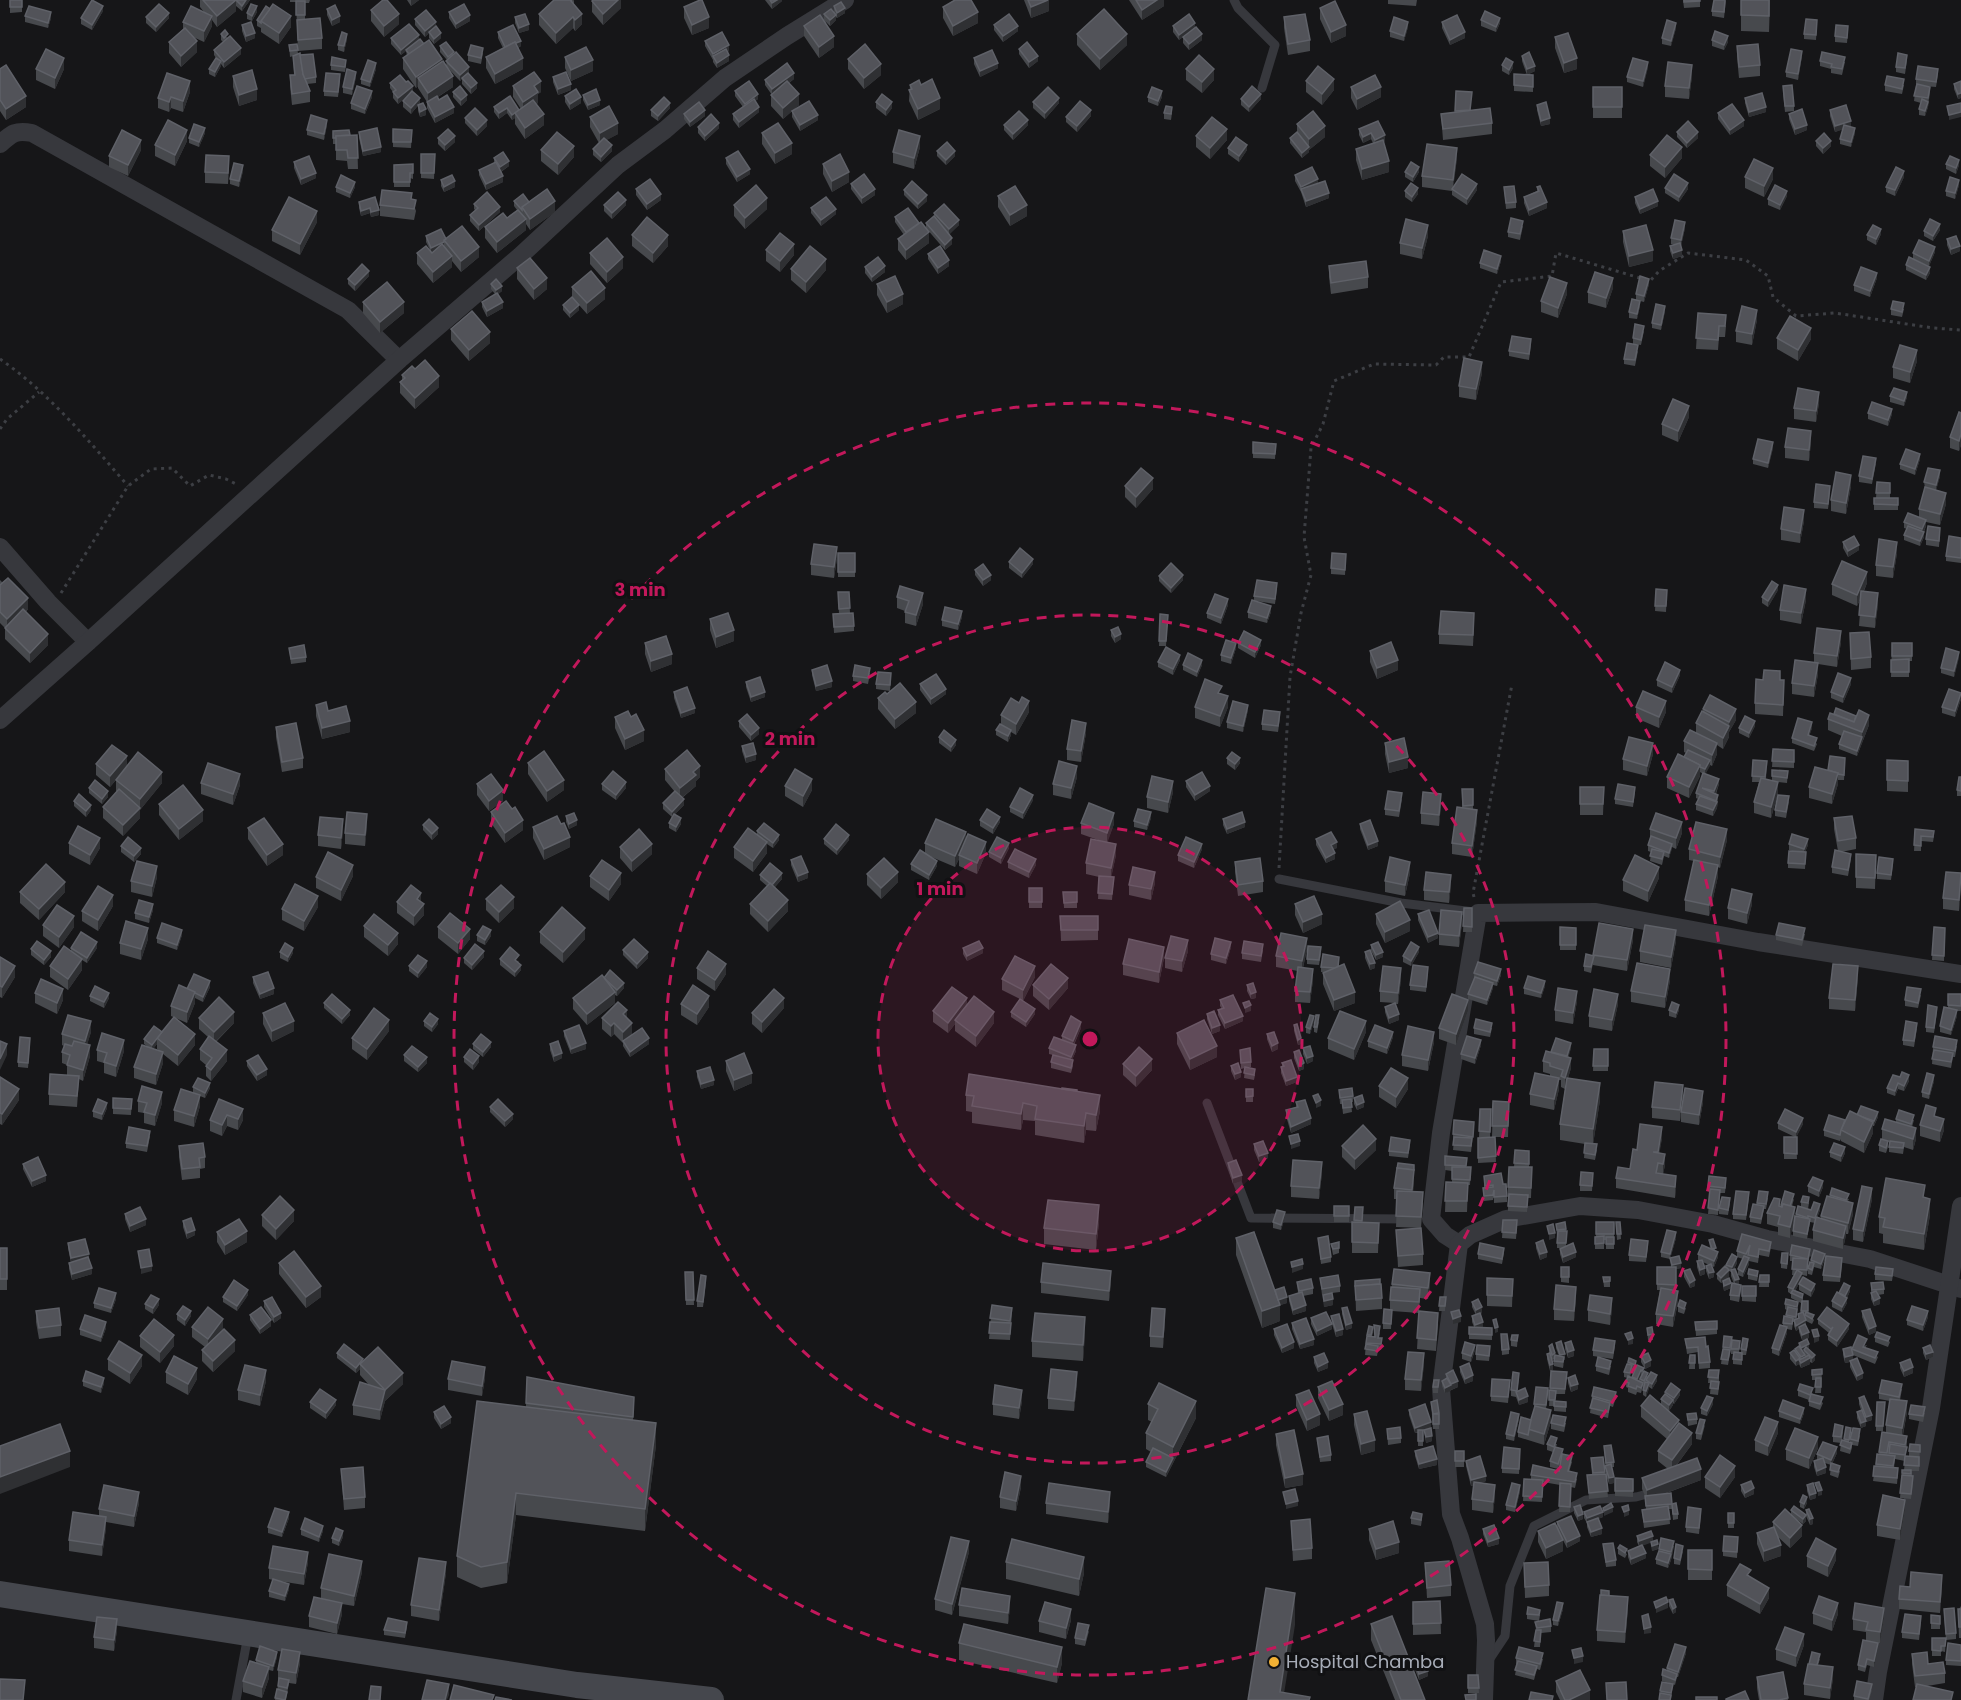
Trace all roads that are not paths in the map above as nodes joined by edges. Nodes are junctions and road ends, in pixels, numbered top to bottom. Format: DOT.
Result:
graph roads {
  1 [pos="845,0"];
  2 [pos="1233,0"];
  3 [pos="1262,88"];
  4 [pos="0,144"];
  5 [pos="399,360"];
  6 [pos="0,547"];
  7 [pos="88,642"];
  8 [pos="0,720"];
  9 [pos="1279,879"];
  10 [pos="1478,913"];
  11 [pos="1961,974"];
  12 [pos="1207,1103"];
  13 [pos="1961,1206"];
  14 [pos="1431,1220"];
  15 [pos="1459,1244"];
  16 [pos="1955,1287"];
  17 [pos="1666,1490"];
  18 [pos="0,1594"];
  19 [pos="248,1633"];
  20 [pos="1486,1665"];
  21 [pos="236,1700"];
  22 [pos="711,1700"];
  23 [pos="1484,1700"];
  24 [pos="1874,1700"];
  1 -- 5 [label="street"];
  2 -- 3 [label="lane"];
  4 -- 5 [label="street"];
  5 -- 7 [label="street"];
  6 -- 7 [label="street"];
  7 -- 8 [label="street"];
  9 -- 10 [label="lane"];
  10 -- 11 [label="street"];
  10 -- 14 [label="street"];
  12 -- 14 [label="lane"];
  13 -- 16 [label="street"];
  14 -- 15 [label="street"];
  15 -- 16 [label="street"];
  15 -- 20 [label="street"];
  16 -- 24 [label="street"];
  17 -- 20 [label="lane"];
  18 -- 19 [label="main road"];
  19 -- 21 [label="lane"];
  19 -- 22 [label="main road"];
  20 -- 23 [label="street"];
}
